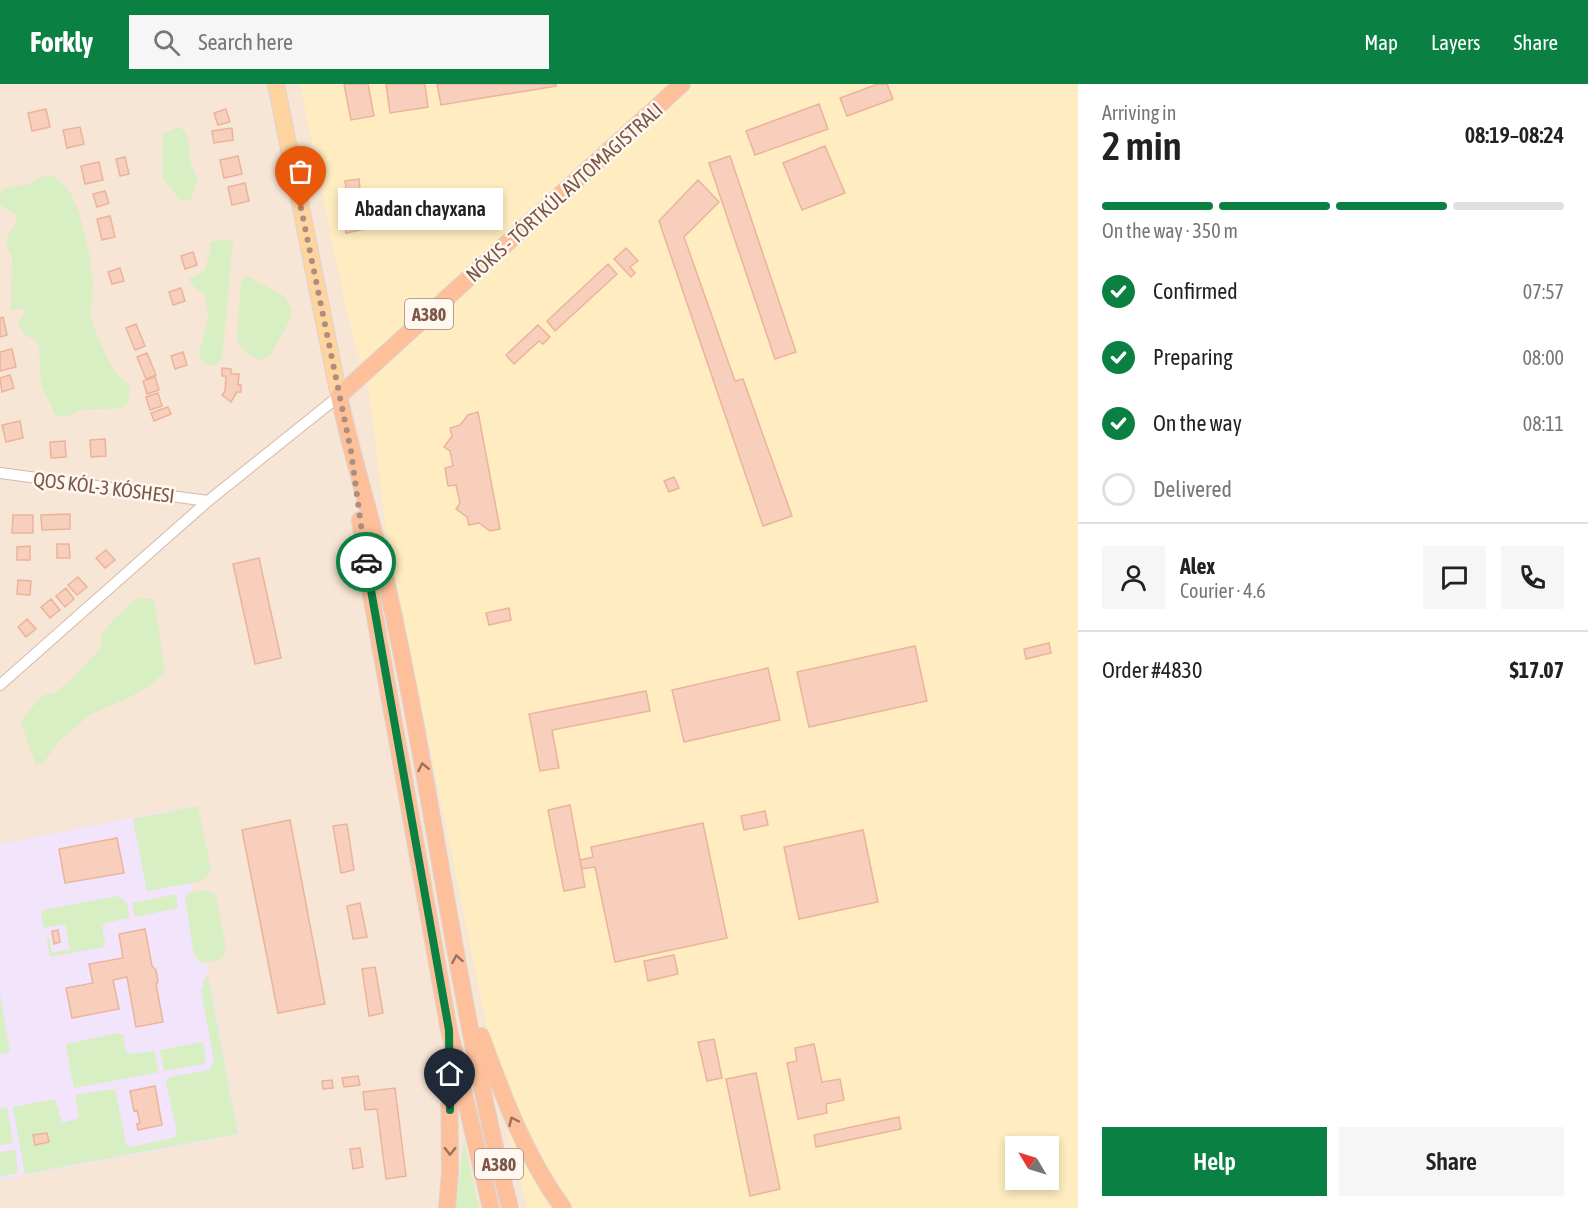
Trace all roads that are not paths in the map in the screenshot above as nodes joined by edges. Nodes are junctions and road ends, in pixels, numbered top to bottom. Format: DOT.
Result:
graph roads {
  1 [pos="276,84"];
  2 [pos="682,84"];
  3 [pos="339,396"];
  4 [pos="351,451"];
  5 [pos="0,473"];
  6 [pos="208,501"];
  7 [pos="0,685"];
  8 [pos="462,988"];
  9 [pos="449,1030"];
  10 [pos="447,1208"];
  11 [pos="491,1208"];
  12 [pos="510,1208"];
  13 [pos="563,1208"];
  1 -- 3 [label="main road"];
  2 -- 3 [label="highway, A380"];
  3 -- 4 [label="highway, A380"];
  3 -- 6 [label="street"];
  8 -- 4 [label="highway, A380, one-way"];
  4 -- 9 [label="highway, A380"];
  5 -- 6 [label="street, QOS KÓL-3 KÓSHESI"];
  6 -- 7 [label="street"];
  8 -- 12 [label="highway, A380"];
  13 -- 8 [label="highway, one-way"];
  9 -- 10 [label="highway, one-way"];
  9 -- 11 [label="highway, A380"];
}
